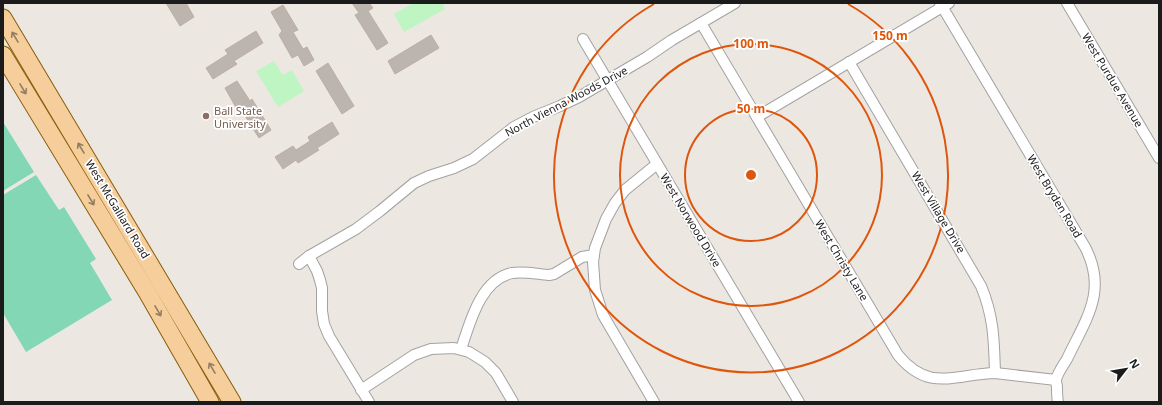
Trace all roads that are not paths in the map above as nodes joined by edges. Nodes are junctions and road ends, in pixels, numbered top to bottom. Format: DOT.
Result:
graph roads {
  1 [pos="735,3"];
  2 [pos="1067,3"];
  3 [pos="943,4"];
  4 [pos="3,18"];
  5 [pos="701,23"];
  6 [pos="583,39"];
  7 [pos="3,56"];
  8 [pos="849,62"];
  9 [pos="607,80"];
  10 [pos="757,117"];
  11 [pos="1159,158"];
  12 [pos="658,164"];
  13 [pos="594,255"];
  14 [pos="309,256"];
  15 [pos="299,264"];
  16 [pos="461,350"];
  17 [pos="995,374"];
  18 [pos="1056,380"];
  19 [pos="361,390"];
  20 [pos="210,402"];
  21 [pos="232,402"];
  22 [pos="368,402"];
  23 [pos="513,402"];
  24 [pos="654,402"];
  25 [pos="799,402"];
  26 [pos="1058,402"];
  1 -- 5 [label="street, North Vienna Woods Drive"];
  2 -- 11 [label="street, West Purdue Avenue"];
  3 -- 8 [label="street"];
  3 -- 18 [label="street, West Bryden Road"];
  21 -- 4 [label="main road, West McGalliard Road, one-way"];
  5 -- 9 [label="street, North Vienna Woods Drive"];
  5 -- 10 [label="street, West Christy Lane"];
  6 -- 9 [label="street, West Norwood Drive"];
  7 -- 20 [label="main road, West McGalliard Road, one-way"];
  8 -- 10 [label="street"];
  8 -- 17 [label="street, West Village Drive"];
  9 -- 12 [label="street, West Norwood Drive"];
  9 -- 14 [label="street, North Vienna Woods Drive"];
  10 -- 17 [label="street, West Christy Lane"];
  12 -- 13 [label="street"];
  12 -- 25 [label="street, West Norwood Drive"];
  13 -- 16 [label="street"];
  13 -- 24 [label="street"];
  14 -- 15 [label="street, North Vienna Woods Drive"];
  14 -- 19 [label="street"];
  16 -- 19 [label="street"];
  16 -- 23 [label="street"];
  17 -- 18 [label="street, West Christy Lane"];
  18 -- 26 [label="street"];
  19 -- 22 [label="street"];
}
